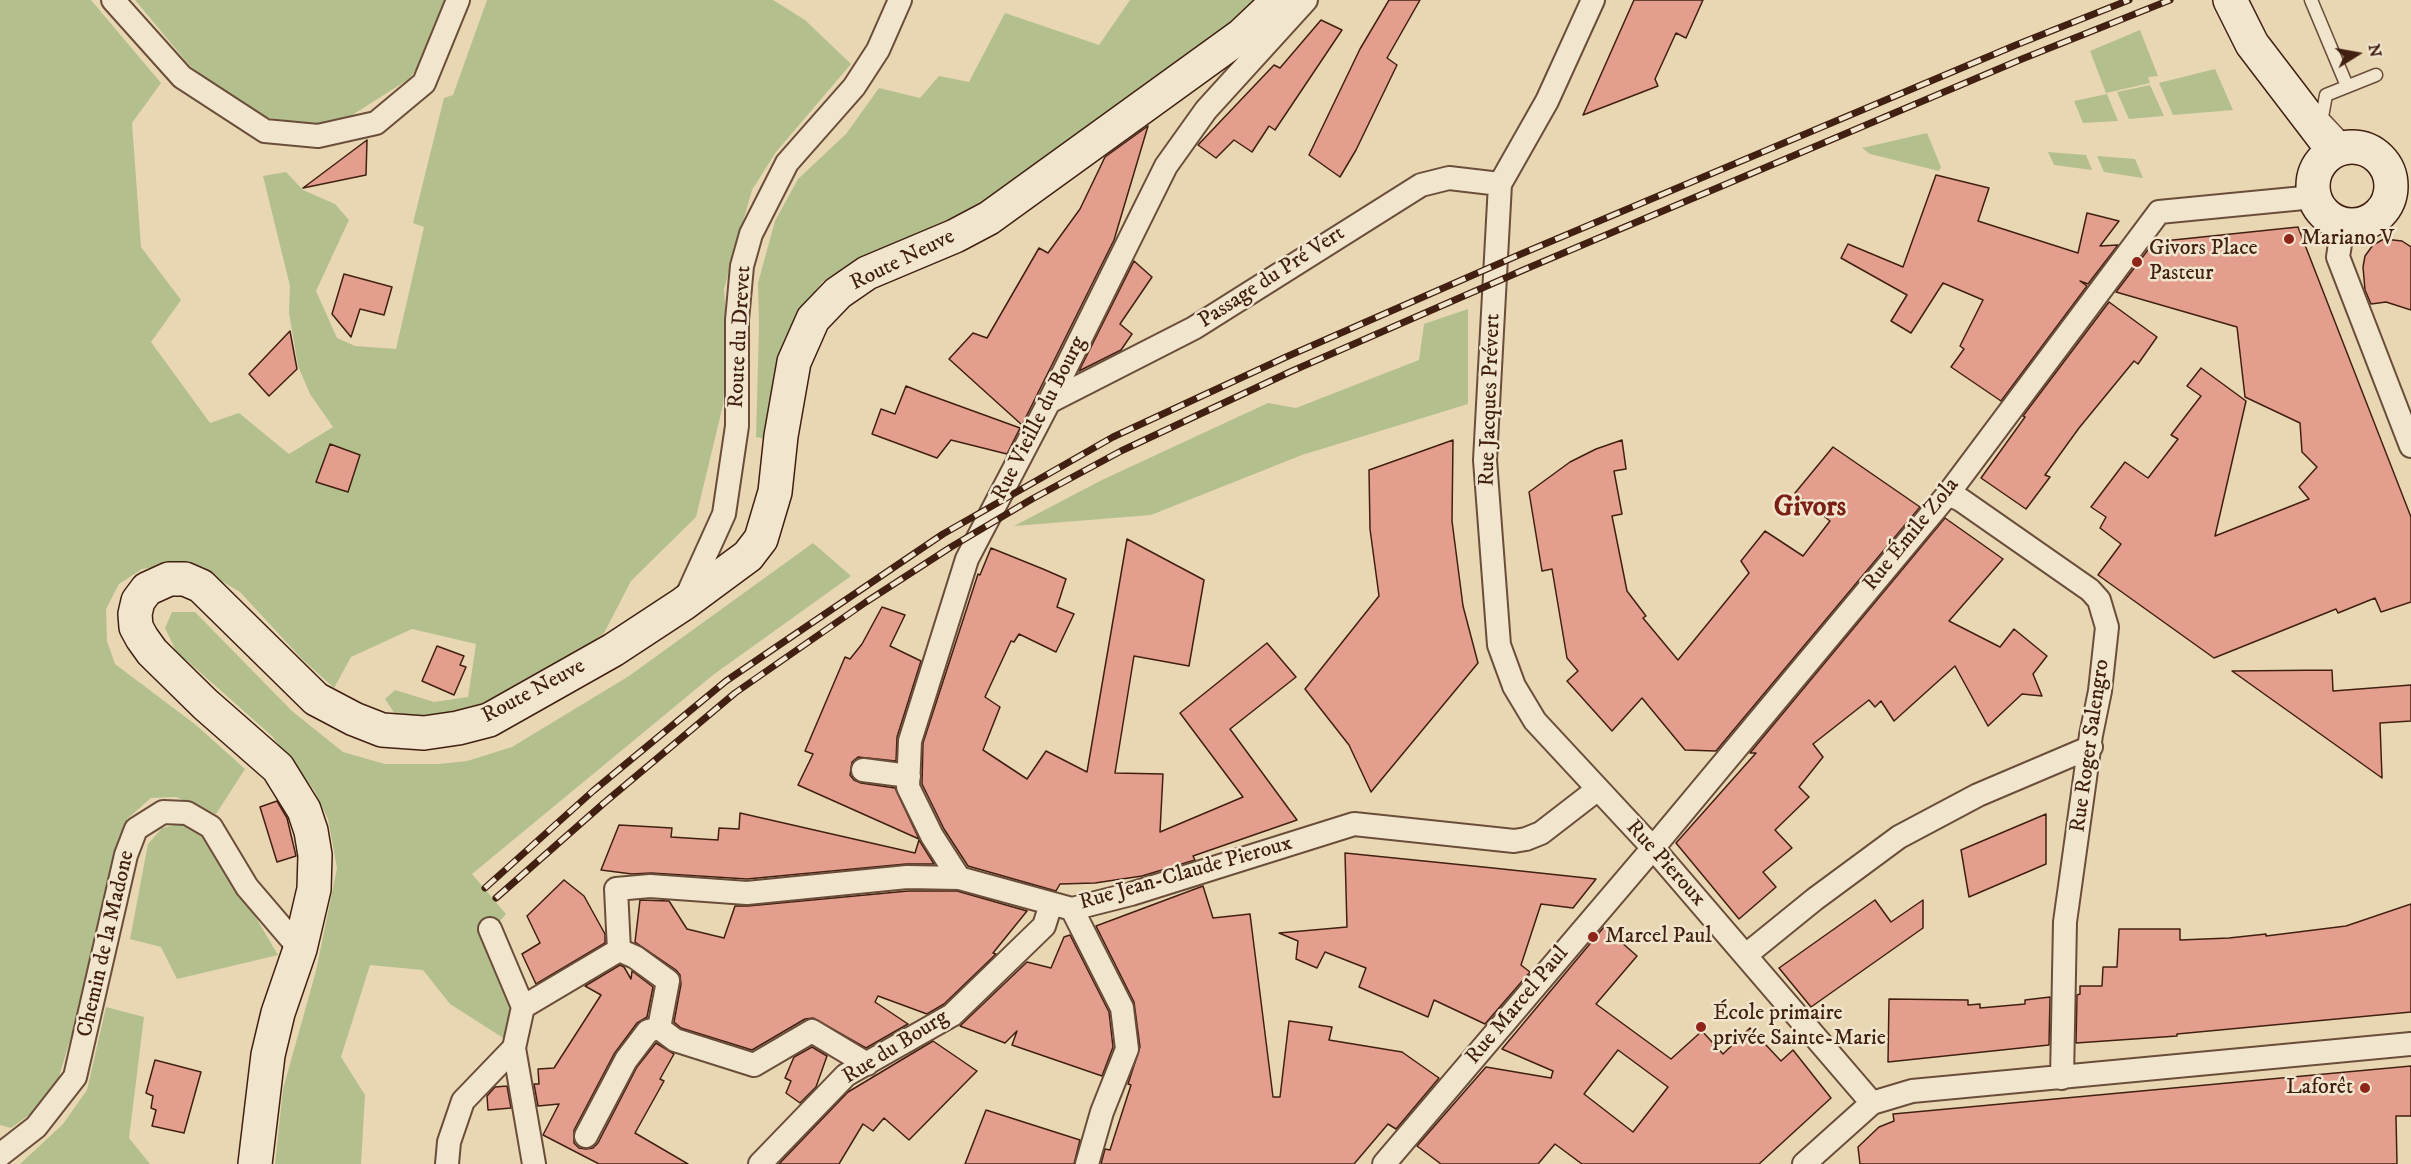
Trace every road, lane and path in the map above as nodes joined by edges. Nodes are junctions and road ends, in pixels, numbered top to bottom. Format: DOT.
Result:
graph roads {
  1 [pos="113,0"];
  2 [pos="458,0"];
  3 [pos="900,0"];
  4 [pos="1279,0"];
  5 [pos="1305,0"];
  6 [pos="1593,0"];
  7 [pos="2230,0"];
  8 [pos="2311,0"];
  9 [pos="2376,75"];
  10 [pos="2347,86"];
  11 [pos="2341,148"];
  12 [pos="1500,184"];
  13 [pos="2314,196"];
  14 [pos="2401,200"];
  15 [pos="2343,225"];
  16 [pos="1049,402"];
  17 [pos="2411,446"];
  18 [pos="1948,494"];
  19 [pos="683,604"];
  20 [pos="2091,747"];
  21 [pos="863,770"];
  22 [pos="909,776"];
  23 [pos="1598,789"];
  24 [pos="1653,848"];
  25 [pos="959,878"];
  26 [pos="1062,907"];
  27 [pos="490,929"];
  28 [pos="300,949"];
  29 [pos="619,950"];
  30 [pos="1746,956"];
  31 [pos="523,1006"];
  32 [pos="659,1028"];
  33 [pos="2411,1044"];
  34 [pos="514,1048"];
  35 [pos="867,1064"];
  36 [pos="2062,1078"];
  37 [pos="1872,1103"];
  38 [pos="586,1136"];
  39 [pos="0,1155"];
  40 [pos="1815,1160"];
  41 [pos="255,1164"];
  42 [pos="447,1164"];
  43 [pos="534,1164"];
  44 [pos="760,1164"];
  45 [pos="1087,1164"];
  46 [pos="1384,1164"];
  1 -- 2 [label="street"];
  3 -- 19 [label="street, Route du Drevet"];
  4 -- 19 [label="street, Route Neuve"];
  5 -- 16 [label="street, Rue Vieille du Bourg"];
  6 -- 12 [label="street, Rue Jacques Prévert"];
  7 -- 11 [label="street"];
  8 -- 10 [label="lane"];
  9 -- 10 [label="lane"];
  10 -- 11 [label="lane"];
  11 -- 13 [label="street"];
  11 -- 14 [label="street"];
  12 -- 16 [label="street, Passage du Pré Vert"];
  12 -- 23 [label="street, Rue Jacques Prévert"];
  13 -- 15 [label="street"];
  13 -- 18 [label="street, Rue Émile Zola"];
  14 -- 15 [label="street"];
  15 -- 17 [label="street"];
  16 -- 22 [label="street, Rue Vieille du Bourg"];
  18 -- 20 [label="street, Rue Roger Salengro"];
  18 -- 24 [label="street, Rue Émile Zola"];
  19 -- 28 [label="street, Route Neuve"];
  20 -- 30 [label="street"];
  20 -- 36 [label="street, Rue Roger Salengro"];
  21 -- 22 [label="street"];
  22 -- 25 [label="street, Rue Vieille du Bourg"];
  23 -- 24 [label="street, Rue Pieroux"];
  23 -- 26 [label="street, Rue Jean-Claude Pieroux"];
  24 -- 30 [label="street, Rue Pieroux"];
  24 -- 46 [label="street, Rue Marcel Paul"];
  25 -- 26 [label="street, Rue Jean-Claude Pieroux"];
  25 -- 29 [label="street, Rue Jean-Claude Pieroux"];
  26 -- 35 [label="street, Rue du Bourg"];
  26 -- 45 [label="street"];
  27 -- 31 [label="street"];
  28 -- 39 [label="street, Chemin de la Madone"];
  28 -- 41 [label="street, Route Neuve"];
  29 -- 31 [label="street"];
  29 -- 32 [label="street"];
  30 -- 37 [label="street, Rue Pieroux"];
  31 -- 34 [label="street"];
  32 -- 35 [label="street"];
  32 -- 38 [label="street"];
  33 -- 36 [label="street"];
  34 -- 42 [label="street"];
  34 -- 43 [label="street"];
  35 -- 44 [label="street, Rue du Bourg"];
  36 -- 37 [label="street"];
  37 -- 40 [label="street"];
}
